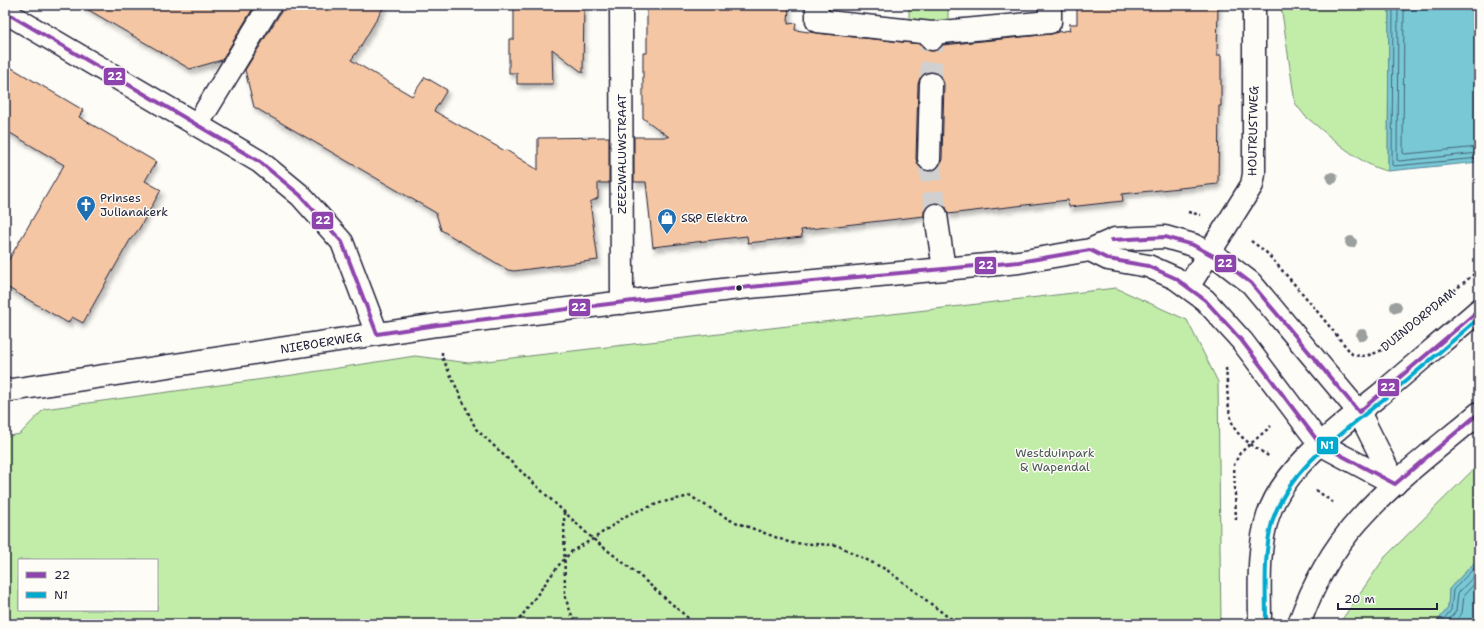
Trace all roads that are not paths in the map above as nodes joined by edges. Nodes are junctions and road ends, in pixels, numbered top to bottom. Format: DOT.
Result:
graph roads {
  1 [pos="270,5"];
  2 [pos="621,5"];
  3 [pos="817,5"];
  4 [pos="1050,5"];
  5 [pos="1254,5"];
  6 [pos="5,12"];
  7 [pos="931,84"];
  8 [pos="197,125"];
  9 [pos="929,160"];
  10 [pos="936,215"];
  11 [pos="1090,250"];
  12 [pos="1210,253"];
  13 [pos="944,269"];
  14 [pos="1188,287"];
  15 [pos="622,303"];
  16 [pos="1479,310"];
  17 [pos="377,334"];
  18 [pos="5,391"];
  19 [pos="1359,412"];
  20 [pos="1479,413"];
  21 [pos="1320,444"];
  22 [pos="1395,484"];
  23 [pos="1260,624"];
  24 [pos="1299,624"];
  1 -- 8 [label="street"];
  2 -- 15 [label="street, ZEEZWALUWSTRAAT"];
  3 -- 4 [label="street"];
  5 -- 12 [label="street, HOUTRUSTWEG"];
  6 -- 8 [label="street"];
  7 -- 9 [label="street"];
  8 -- 17 [label="street"];
  10 -- 13 [label="street"];
  11 -- 12 [label="street, NIEBOERWEG"];
  11 -- 13 [label="street, NIEBOERWEG"];
  11 -- 14 [label="street"];
  12 -- 14 [label="street, HOUTRUSTWEG"];
  12 -- 19 [label="street, NIEBOERWEG"];
  13 -- 15 [label="street, NIEBOERWEG"];
  14 -- 21 [label="street"];
  15 -- 17 [label="street, NIEBOERWEG"];
  16 -- 19 [label="street"];
  17 -- 18 [label="street, NIEBOERWEG"];
  19 -- 21 [label="street"];
  19 -- 22 [label="street, NIEBOERWEG"];
  20 -- 22 [label="street"];
  21 -- 22 [label="street"];
  21 -- 23 [label="street"];
  22 -- 24 [label="street"];
}
